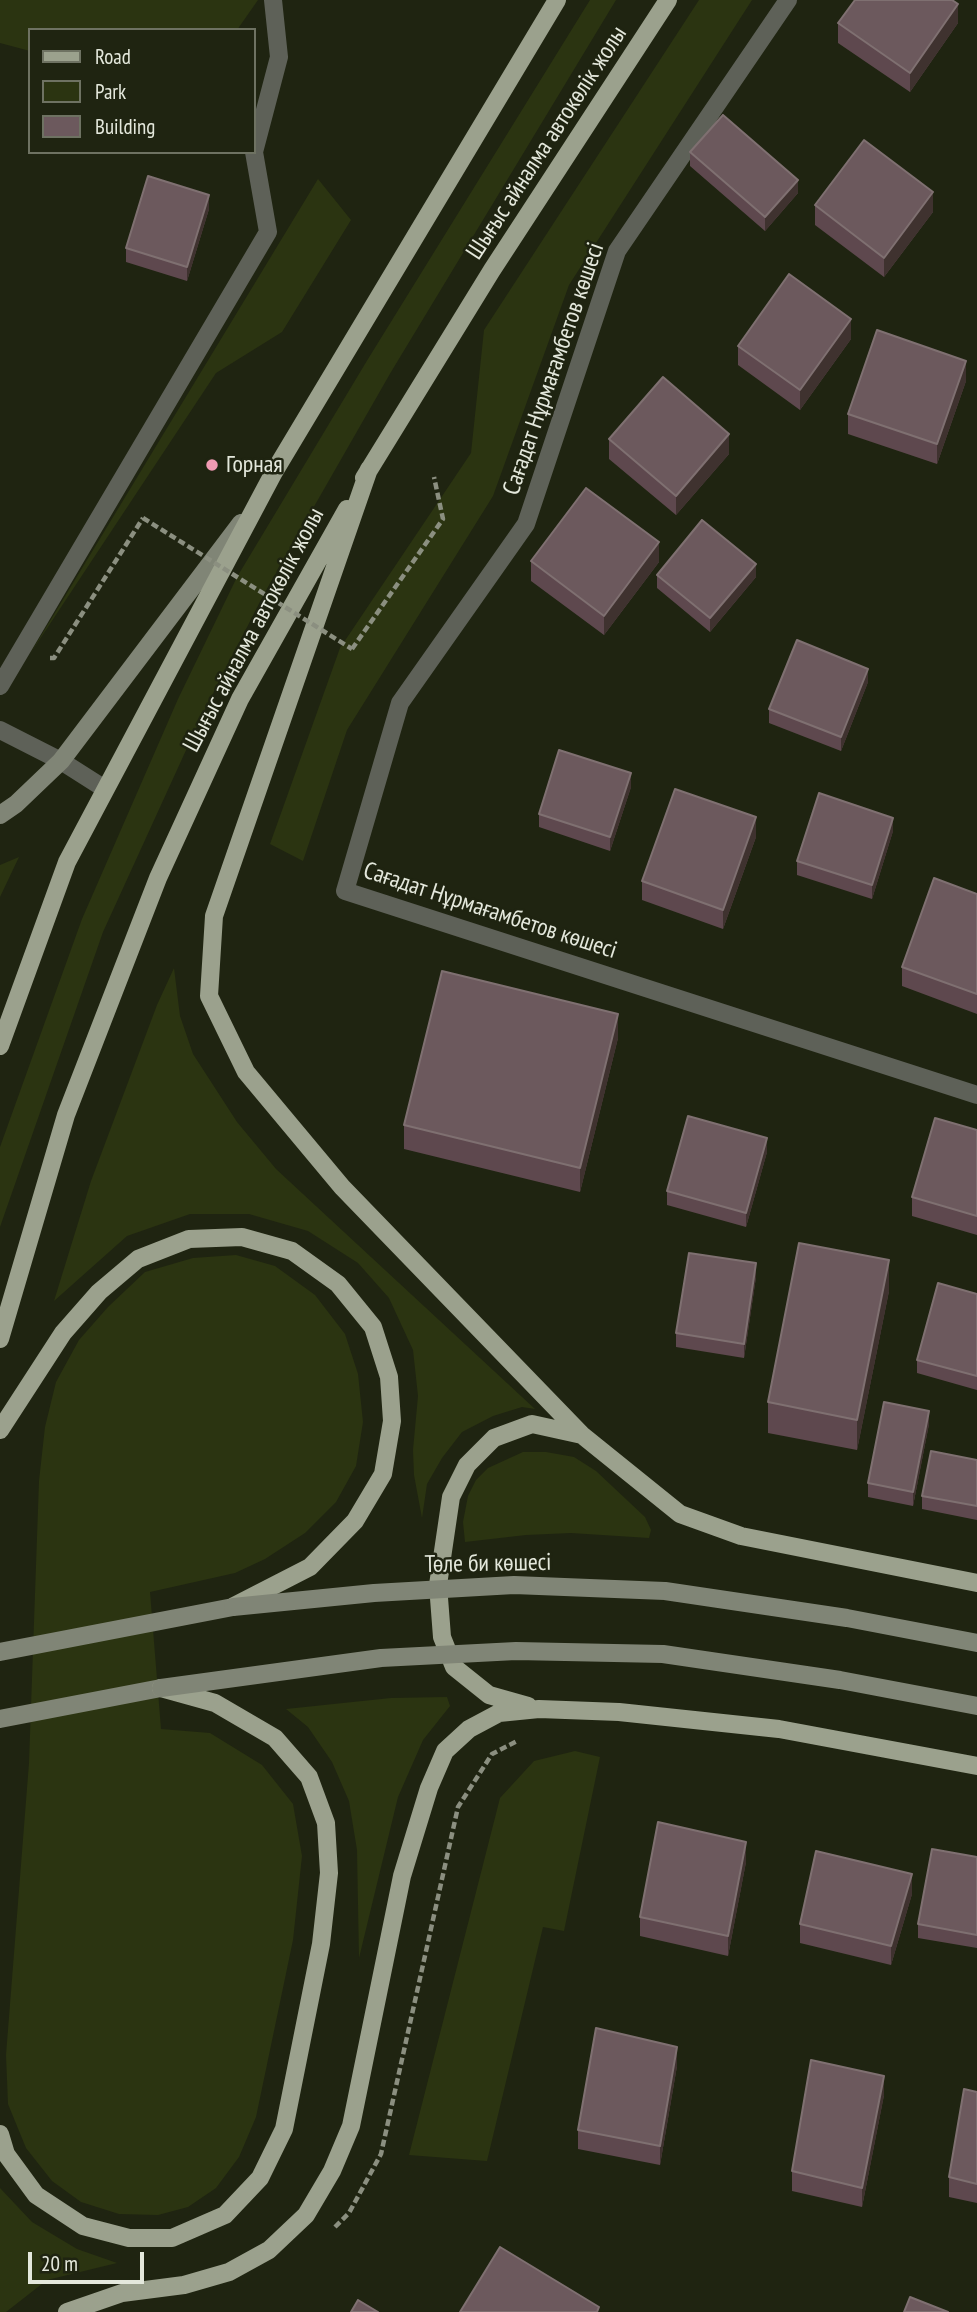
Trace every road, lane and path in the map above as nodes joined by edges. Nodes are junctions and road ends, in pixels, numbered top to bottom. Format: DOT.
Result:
graph roads {
  1 [pos="273,0"];
  2 [pos="557,0"];
  3 [pos="667,0"];
  4 [pos="788,0"];
  5 [pos="256,144"];
  6 [pos="254,154"];
  7 [pos="369,469"];
  8 [pos="434,477"];
  9 [pos="260,497"];
  10 [pos="54,658"];
  11 [pos="0,686"];
  12 [pos="0,730"];
  13 [pos="61,761"];
  14 [pos="105,789"];
  15 [pos="0,815"];
  16 [pos="0,1046"];
  17 [pos="977,1095"];
  18 [pos="0,1339"];
  19 [pos="0,1430"];
  20 [pos="582,1435"];
  21 [pos="977,1583"];
  22 [pos="233,1607"];
  23 [pos="977,1643"];
  24 [pos="0,1652"];
  25 [pos="161,1688"];
  26 [pos="977,1706"];
  27 [pos="539,1709"];
  28 [pos="0,1719"];
  29 [pos="528,1736"];
  30 [pos="977,1766"];
  31 [pos="0,2134"];
  32 [pos="331,2231"];
  33 [pos="67,2312"];
  1 -- 5 [label="street"];
  2 -- 9 [label="main road"];
  3 -- 7 [label="main road, Шығыс айналма автокөлік жолы"];
  4 -- 17 [label="street, Сағадат Нұрмағамбетов көшесі"];
  6 -- 11 [label="street"];
  7 -- 18 [label="main road, Шығыс айналма автокөлік жолы"];
  7 -- 20 [label="main road"];
  8 -- 10 [label="path, bridge"];
  9 -- 13 [label="main road"];
  9 -- 14 [label="main road"];
  12 -- 13 [label="street"];
  13 -- 14 [label="street"];
  13 -- 15 [label="main road"];
  14 -- 16 [label="main road"];
  19 -- 22 [label="main road"];
  20 -- 21 [label="main road"];
  20 -- 27 [label="main road"];
  22 -- 23 [label="main road, Төле би көшесі, bridge"];
  22 -- 24 [label="main road, Төле би көшесі"];
  25 -- 26 [label="main road, bridge"];
  25 -- 28 [label="main road"];
  25 -- 31 [label="main road"];
  27 -- 30 [label="main road"];
  27 -- 33 [label="main road"];
  29 -- 32 [label="path"];
}
